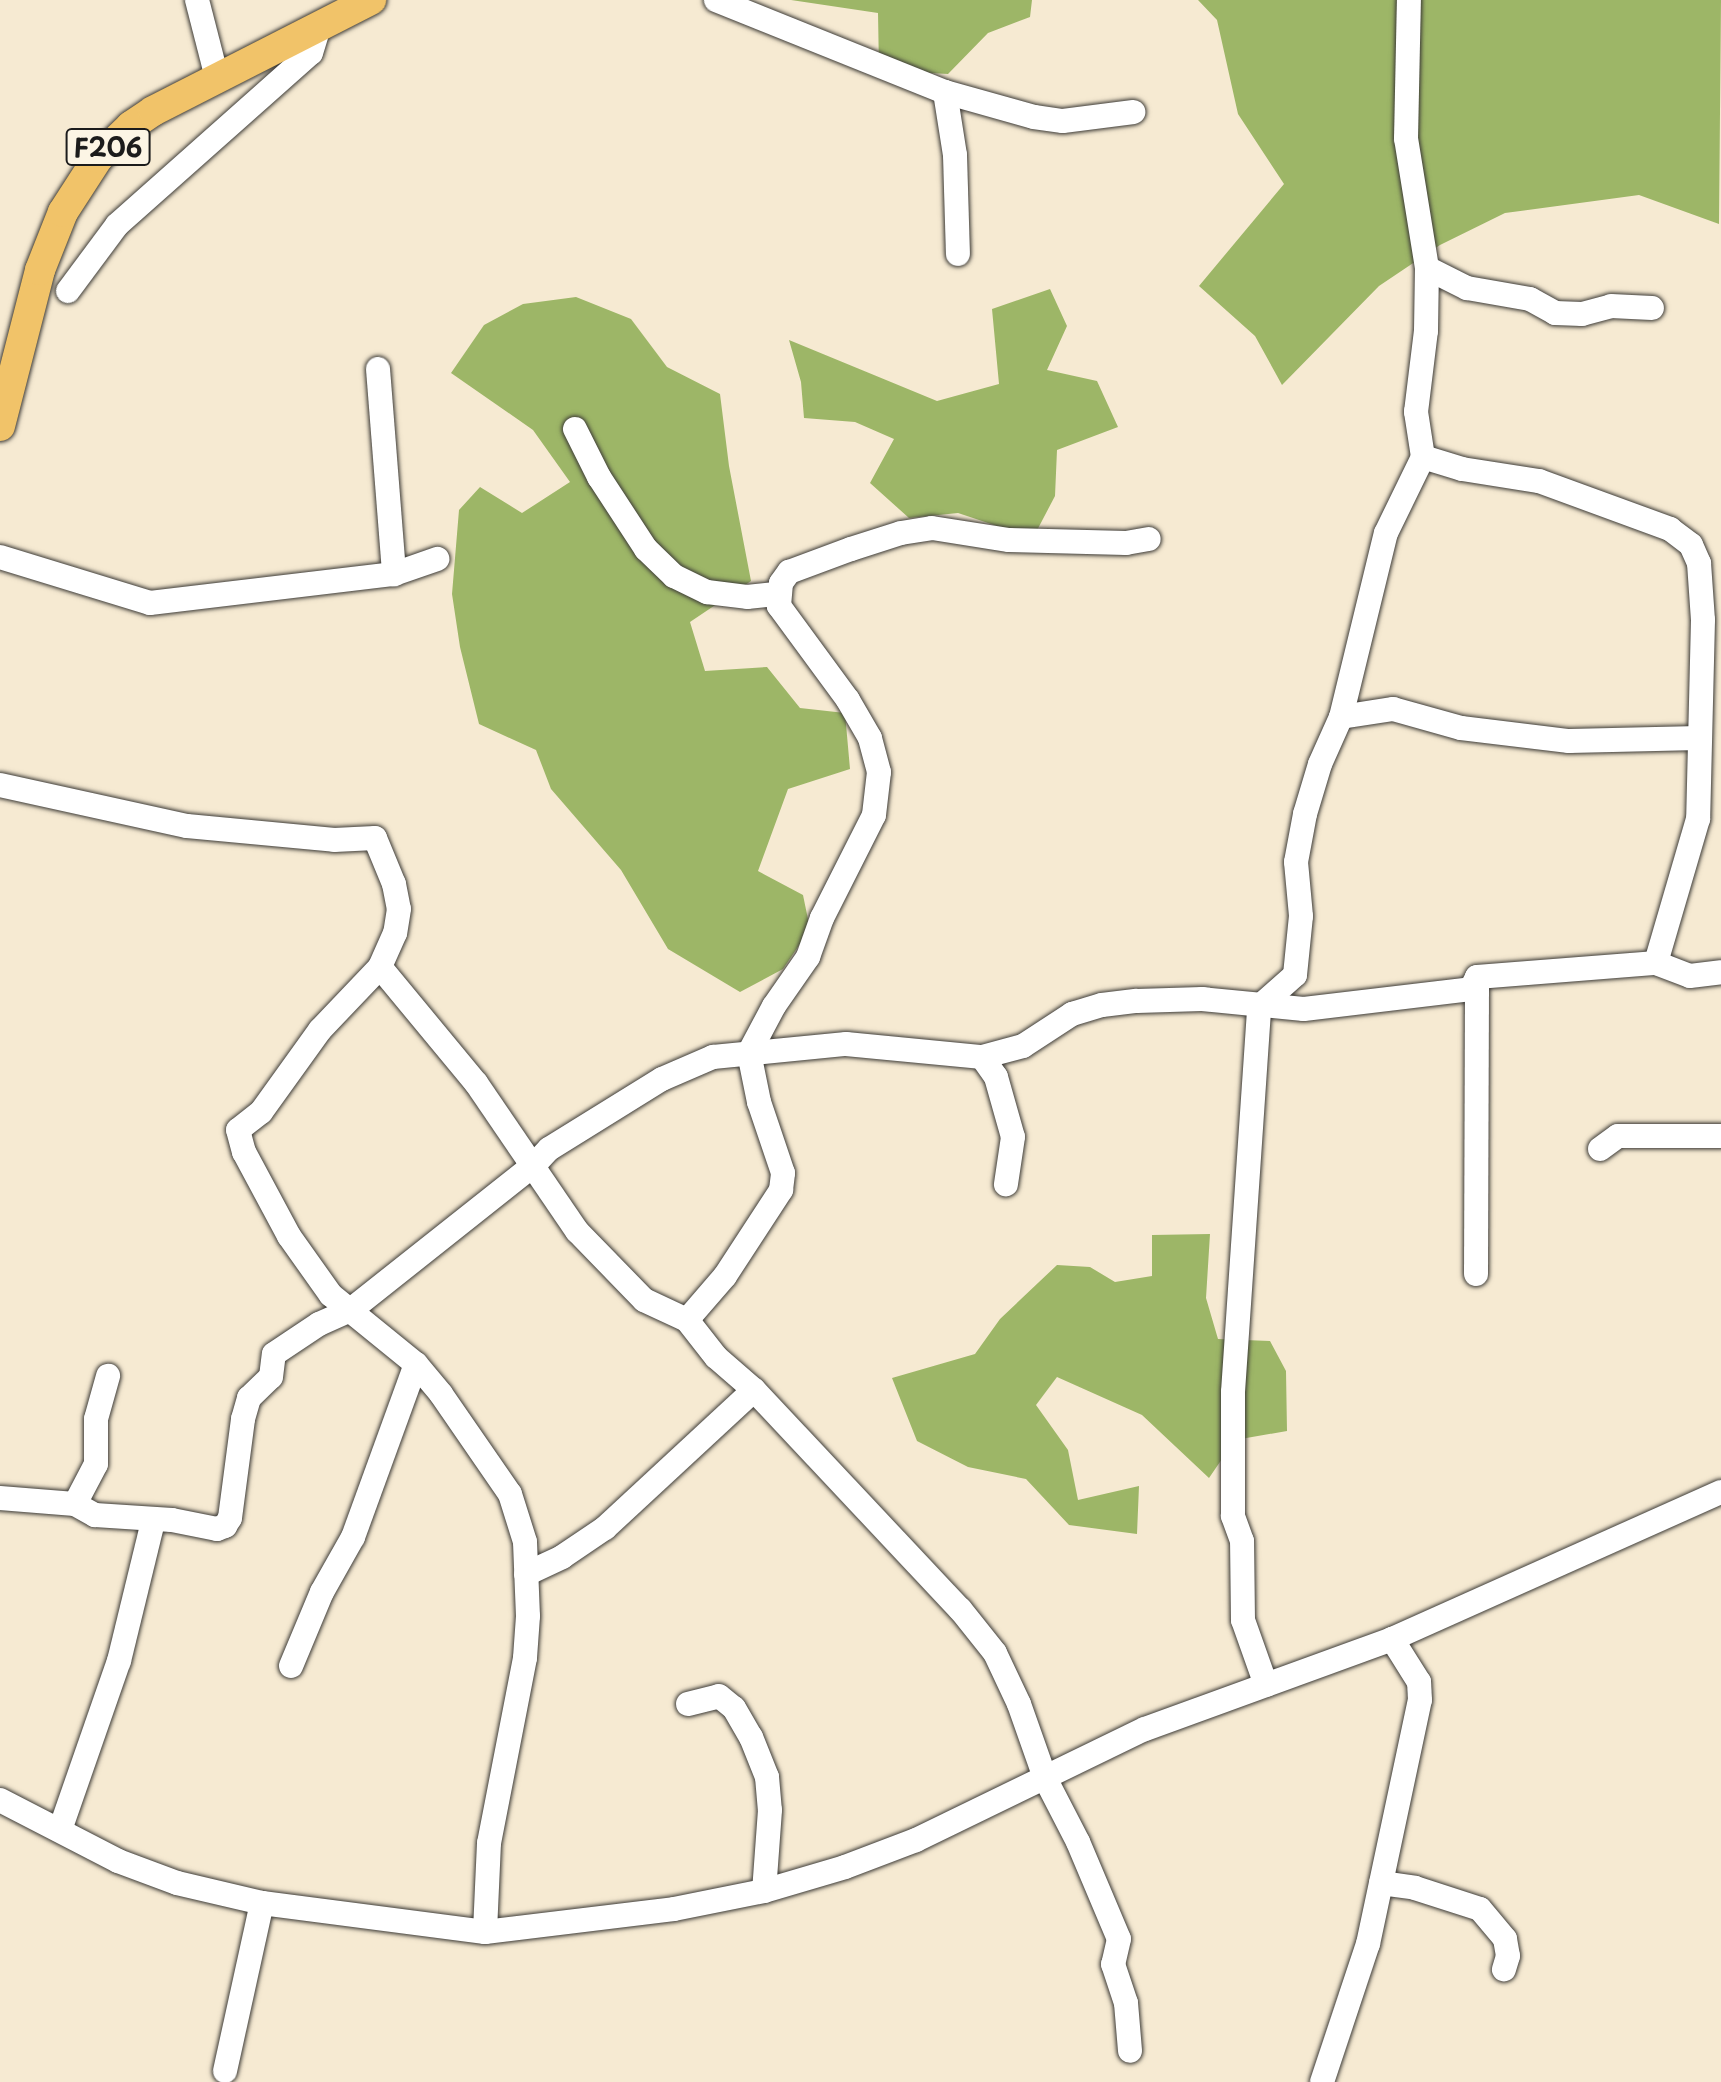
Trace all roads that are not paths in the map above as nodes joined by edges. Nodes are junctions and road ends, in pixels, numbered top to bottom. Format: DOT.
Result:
graph roads {
  1 [pos="197,0"];
  2 [pos="371,0"];
  3 [pos="716,0"];
  4 [pos="1409,0"];
  5 [pos="318,30"];
  6 [pos="217,78"];
  7 [pos="945,92"];
  8 [pos="1133,112"];
  9 [pos="958,254"];
  10 [pos="1427,268"];
  11 [pos="68,291"];
  12 [pos="1652,308"];
  13 [pos="378,369"];
  14 [pos="4,396"];
  15 [pos="0,426"];
  16 [pos="575,429"];
  17 [pos="1423,457"];
  18 [pos="1149,539"];
  19 [pos="0,557"];
  20 [pos="437,559"];
  21 [pos="394,574"];
  22 [pos="778,594"];
  23 [pos="1712,670"];
  24 [pos="1341,717"];
  25 [pos="1699,738"];
  26 [pos="0,785"];
  27 [pos="1656,963"];
  28 [pos="380,967"];
  29 [pos="1721,972"];
  30 [pos="1477,977"];
  31 [pos="1259,1007"];
  32 [pos="749,1053"];
  33 [pos="982,1057"];
  34 [pos="1721,1136"];
  35 [pos="1600,1149"];
  36 [pos="534,1165"];
  37 [pos="1006,1184"];
  38 [pos="1476,1274"];
  39 [pos="331,1295"];
  40 [pos="352,1309"];
  41 [pos="687,1320"];
  42 [pos="319,1324"];
  43 [pos="416,1364"];
  44 [pos="108,1376"];
  45 [pos="754,1390"];
  46 [pos="1721,1492"];
  47 [pos="0,1498"];
  48 [pos="75,1504"];
  49 [pos="153,1521"];
  50 [pos="526,1574"];
  51 [pos="1392,1639"];
  52 [pos="291,1666"];
  53 [pos="1266,1685"];
  54 [pos="688,1704"];
  55 [pos="1045,1778"];
  56 [pos="0,1800"];
  57 [pos="60,1830"];
  58 [pos="1381,1883"];
  59 [pos="764,1891"];
  60 [pos="262,1903"];
  61 [pos="485,1932"];
  62 [pos="1504,1969"];
  63 [pos="1130,2051"];
  64 [pos="225,2071"];
  65 [pos="1322,2082"];
  1 -- 6 [label="street"];
  2 -- 5 [label="main road, F206"];
  3 -- 7 [label="street"];
  4 -- 10 [label="street"];
  5 -- 6 [label="main road, F206"];
  5 -- 11 [label="street"];
  6 -- 14 [label="main road, F206"];
  7 -- 8 [label="street"];
  7 -- 9 [label="street"];
  10 -- 12 [label="street"];
  10 -- 17 [label="street"];
  13 -- 21 [label="street"];
  14 -- 15 [label="main road, F206"];
  16 -- 22 [label="street"];
  17 -- 23 [label="street"];
  17 -- 24 [label="street"];
  18 -- 22 [label="street"];
  19 -- 21 [label="street"];
  20 -- 21 [label="street"];
  22 -- 32 [label="street"];
  23 -- 25 [label="street"];
  24 -- 25 [label="street"];
  24 -- 31 [label="street"];
  25 -- 27 [label="street"];
  26 -- 28 [label="street"];
  27 -- 29 [label="street"];
  27 -- 30 [label="street"];
  28 -- 36 [label="street"];
  28 -- 39 [label="street"];
  30 -- 31 [label="street"];
  30 -- 38 [label="street"];
  31 -- 33 [label="street"];
  31 -- 53 [label="street"];
  32 -- 33 [label="street"];
  32 -- 36 [label="street"];
  32 -- 41 [label="street"];
  33 -- 37 [label="street"];
  34 -- 35 [label="street"];
  36 -- 40 [label="street"];
  36 -- 41 [label="street"];
  39 -- 40 [label="street"];
  39 -- 42 [label="street"];
  40 -- 42 [label="street"];
  40 -- 43 [label="street"];
  41 -- 45 [label="street"];
  42 -- 49 [label="street"];
  43 -- 50 [label="street"];
  43 -- 52 [label="street"];
  44 -- 48 [label="street"];
  45 -- 50 [label="street"];
  45 -- 55 [label="street"];
  46 -- 51 [label="street"];
  47 -- 48 [label="street"];
  48 -- 49 [label="street"];
  49 -- 57 [label="street"];
  50 -- 61 [label="street"];
  51 -- 53 [label="street"];
  51 -- 58 [label="street"];
  53 -- 55 [label="street"];
  54 -- 59 [label="street"];
  55 -- 59 [label="street"];
  55 -- 63 [label="street"];
  56 -- 57 [label="street"];
  57 -- 60 [label="street"];
  58 -- 62 [label="street"];
  58 -- 65 [label="street"];
  59 -- 61 [label="street"];
  60 -- 61 [label="street"];
  60 -- 64 [label="street"];
}
